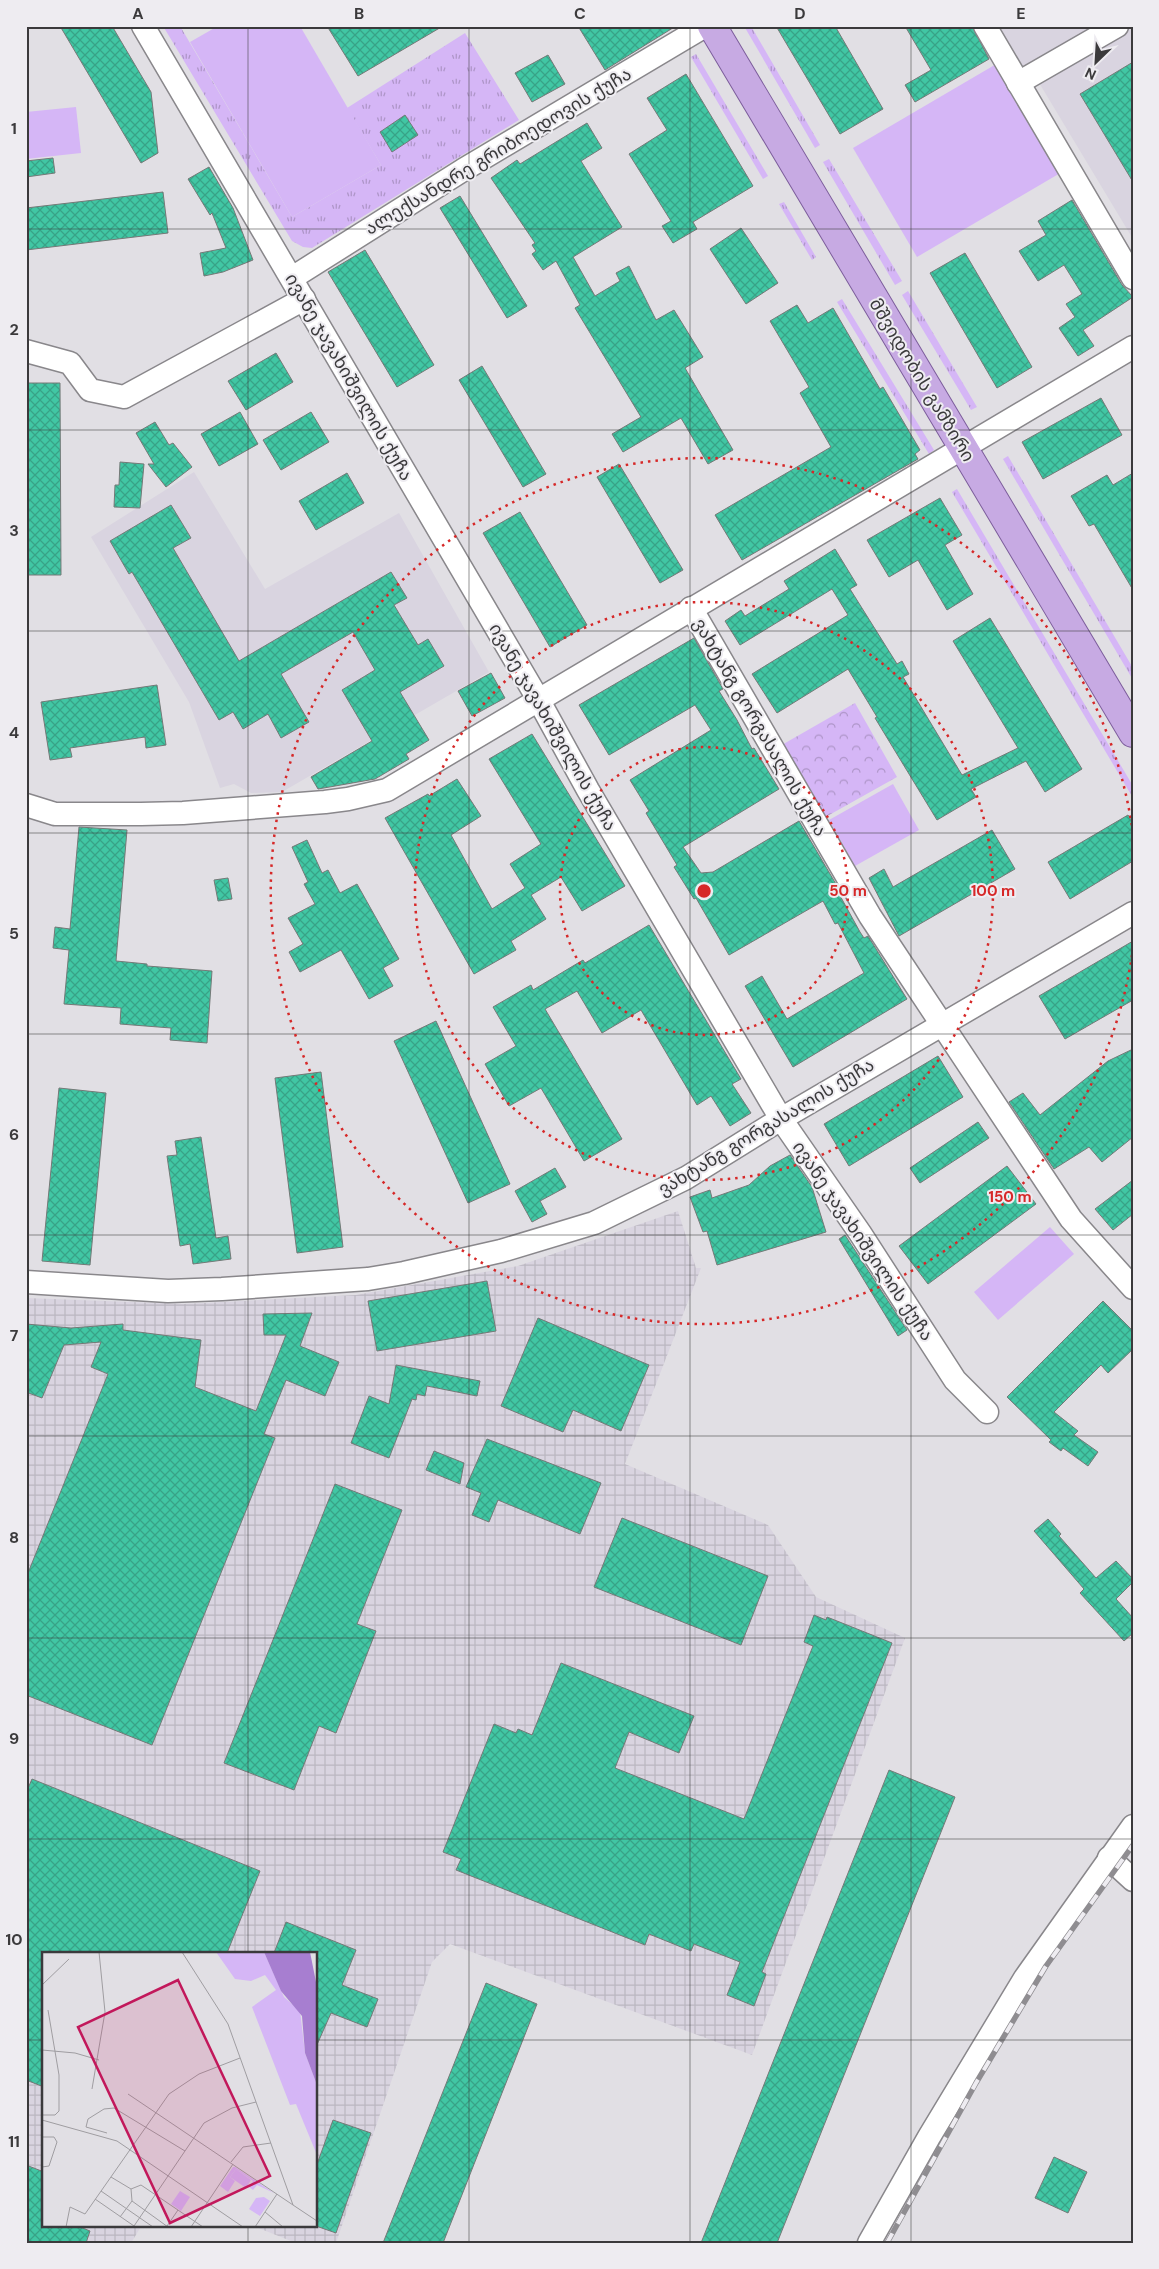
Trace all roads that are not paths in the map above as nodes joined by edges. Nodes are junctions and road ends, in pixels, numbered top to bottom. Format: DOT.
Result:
graph roads {
  1 [pos="143,26"];
  2 [pos="705,26"];
  3 [pos="712,26"];
  4 [pos="986,26"];
  5 [pos="1117,26"];
  6 [pos="1018,83"];
  7 [pos="292,278"];
  8 [pos="1133,278"];
  9 [pos="304,299"];
  10 [pos="1133,347"];
  11 [pos="26,351"];
  12 [pos="963,448"];
  13 [pos="691,608"];
  14 [pos="538,698"];
  15 [pos="1133,733"];
  16 [pos="26,805"];
  17 [pos="1133,913"];
  18 [pos="941,1024"];
  19 [pos="781,1119"];
  20 [pos="26,1282"];
  21 [pos="1133,1288"];
  22 [pos="986,1412"];
  23 [pos="1133,1826"];
  24 [pos="1110,1858"];
  25 [pos="1133,1880"];
  26 [pos="870,2243"];
  1 -- 7 [label="street, ივანე ჯავახიშვილის ქუჩა"];
  2 -- 7 [label="street, ალექსანდრე გრიბოედოვის ქუჩა"];
  3 -- 12 [label="main road, მშვიდობის გამზირი"];
  4 -- 6 [label="street"];
  5 -- 6 [label="street"];
  6 -- 8 [label="street"];
  7 -- 9 [label="street, ივანე ჯავახიშვილის ქუჩა"];
  9 -- 11 [label="street"];
  9 -- 14 [label="street, ივანე ჯავახიშვილის ქუჩა"];
  10 -- 12 [label="street"];
  12 -- 13 [label="street"];
  12 -- 15 [label="main road, მშვიდობის გამზირი"];
  13 -- 14 [label="street"];
  13 -- 18 [label="street, ვახტანგ გორგასალის ქუჩა"];
  14 -- 16 [label="street"];
  14 -- 19 [label="street, ივანე ჯავახიშვილის ქუჩა"];
  17 -- 18 [label="street, ვახტანგ გორგასალის ქუჩა"];
  18 -- 19 [label="street, ვახტანგ გორგასალის ქუჩა"];
  18 -- 21 [label="street, ვახტანგ გორგასალის ქუჩა"];
  19 -- 20 [label="street, ვახტანგ გორგასალის ქუჩა"];
  19 -- 22 [label="street, ივანე ჯავახიშვილის ქუჩა"];
  23 -- 24 [label="street"];
  24 -- 25 [label="street"];
  24 -- 26 [label="street"];
}
